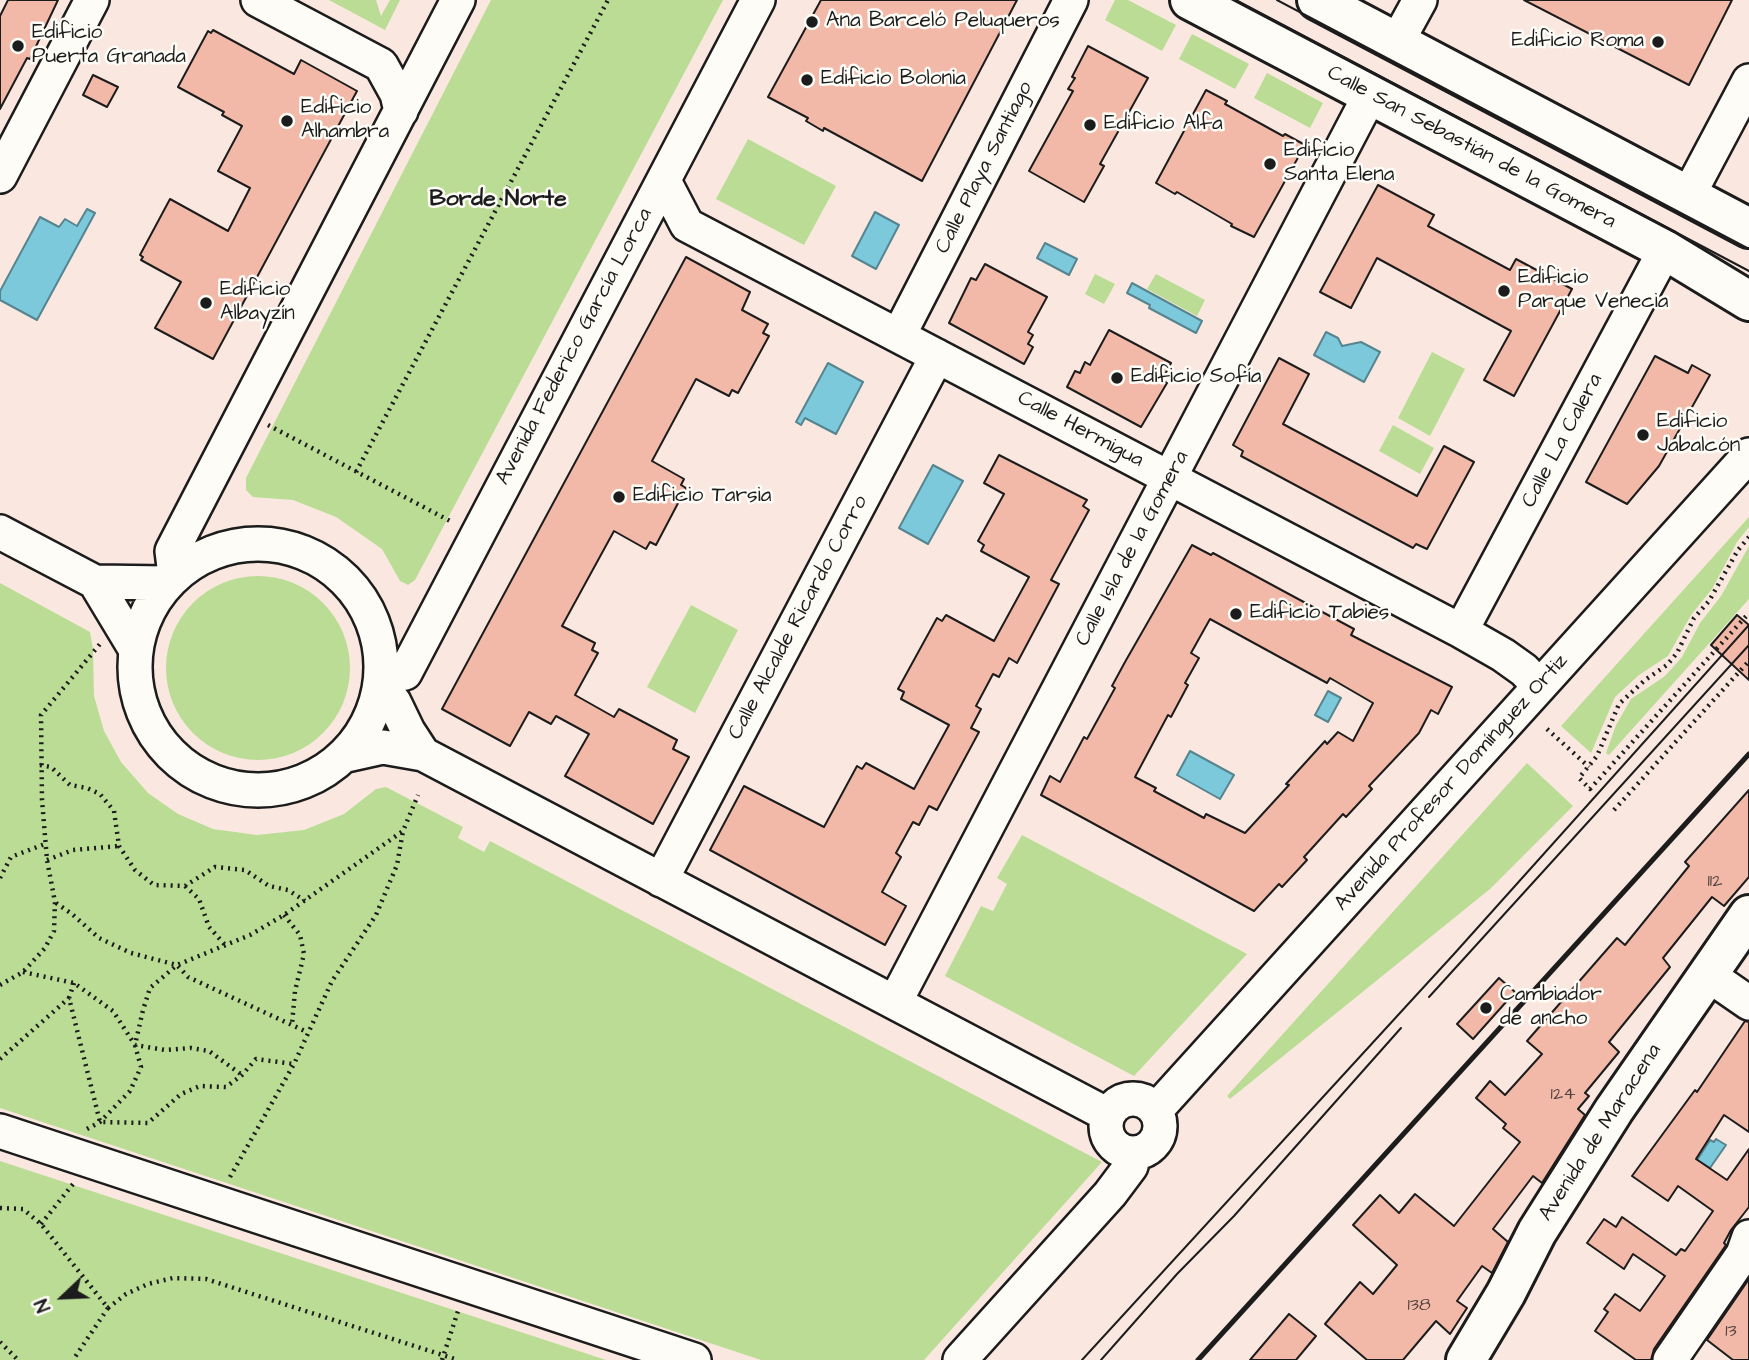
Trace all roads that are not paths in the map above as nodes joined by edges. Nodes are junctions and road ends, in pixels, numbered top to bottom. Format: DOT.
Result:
graph roads {
  1 [pos="92,0"];
  2 [pos="258,0"];
  3 [pos="458,0"];
  4 [pos="758,0"];
  5 [pos="1071,0"];
  6 [pos="1190,0"];
  7 [pos="1317,0"];
  8 [pos="1420,0"];
  9 [pos="1397,42"];
  10 [pos="429,55"];
  11 [pos="381,65"];
  12 [pos="1749,81"];
  13 [pos="1370,95"];
  14 [pos="401,111"];
  15 [pos="0,176"];
  16 [pos="664,181"];
  17 [pos="1688,196"];
  18 [pos="687,225"];
  19 [pos="1749,228"];
  20 [pos="636,232"];
  21 [pos="1665,250"];
  22 [pos="1749,301"];
  23 [pos="899,335"];
  24 [pos="937,356"];
  25 [pos="1749,455"];
  26 [pos="1170,478"];
  27 [pos="0,532"];
  28 [pos="171,579"];
  29 [pos="95,582"];
  30 [pos="1461,631"];
  31 [pos="135,650"];
  32 [pos="381,682"];
  33 [pos="1539,686"];
  34 [pos="346,754"];
  35 [pos="423,754"];
  36 [pos="661,880"];
  37 [pos="1745,929"];
  38 [pos="1707,974"];
  39 [pos="895,1002"];
  40 [pos="1749,1003"];
  41 [pos="1156,1110"];
  42 [pos="1108,1115"];
  43 [pos="0,1131"];
  44 [pos="1134,1154"];
  45 [pos="1747,1250"];
  46 [pos="694,1360"];
  47 [pos="960,1360"];
  48 [pos="1466,1360"];
  49 [pos="1670,1360"];
  1 -- 15 [label="street"];
  2 -- 11 [label="street"];
  3 -- 10 [label="street"];
  4 -- 16 [label="street, Avenida Federico García Lorca"];
  5 -- 23 [label="street, Calle Playa Santiago"];
  6 -- 13 [label="main road, Calle San Sebastián de la Gomera"];
  7 -- 9 [label="main road"];
  8 -- 9 [label="street"];
  9 -- 17 [label="main road"];
  10 -- 11 [label="street"];
  10 -- 14 [label="street"];
  11 -- 14 [label="street"];
  12 -- 17 [label="street"];
  13 -- 21 [label="main road, Calle San Sebastián de la Gomera"];
  13 -- 26 [label="street, Calle Isla de la Gomera"];
  14 -- 28 [label="street"];
  16 -- 18 [label="street"];
  16 -- 20 [label="street, Avenida Federico García Lorca"];
  17 -- 19 [label="main road"];
  18 -- 20 [label="street"];
  18 -- 23 [label="street, Calle Hermigua"];
  20 -- 32 [label="street, Avenida Federico García Lorca"];
  21 -- 22 [label="main road, Calle San Sebastián de la Gomera"];
  21 -- 30 [label="street, Calle La Calera"];
  23 -- 24 [label="street, Calle Hermigua"];
  24 -- 26 [label="street, Calle Hermigua"];
  24 -- 36 [label="street, Calle Alcalde Ricardo Corro"];
  25 -- 33 [label="street, Avenida Profesor Domínguez Ortiz"];
  26 -- 30 [label="street, Calle Hermigua"];
  26 -- 39 [label="street, Calle Isla de la Gomera"];
  27 -- 29 [label="street"];
  28 -- 29 [label="street"];
  28 -- 31 [label="street"];
  28 -- 32 [label="street"];
  29 -- 31 [label="street"];
  30 -- 33 [label="street, Calle Hermigua"];
  31 -- 34 [label="street"];
  32 -- 34 [label="street"];
  32 -- 35 [label="street"];
  33 -- 41 [label="street, Avenida Profesor Domínguez Ortiz"];
  34 -- 35 [label="street"];
  35 -- 36 [label="street"];
  36 -- 39 [label="street"];
  37 -- 38 [label="main road, Avenida de Maracena"];
  38 -- 40 [label="street"];
  38 -- 48 [label="main road, Avenida de Maracena"];
  39 -- 42 [label="street"];
  41 -- 42 [label="street"];
  41 -- 44 [label="street"];
  42 -- 44 [label="street"];
  43 -- 46 [label="street"];
  44 -- 47 [label="street"];
  45 -- 49 [label="street"];
}
